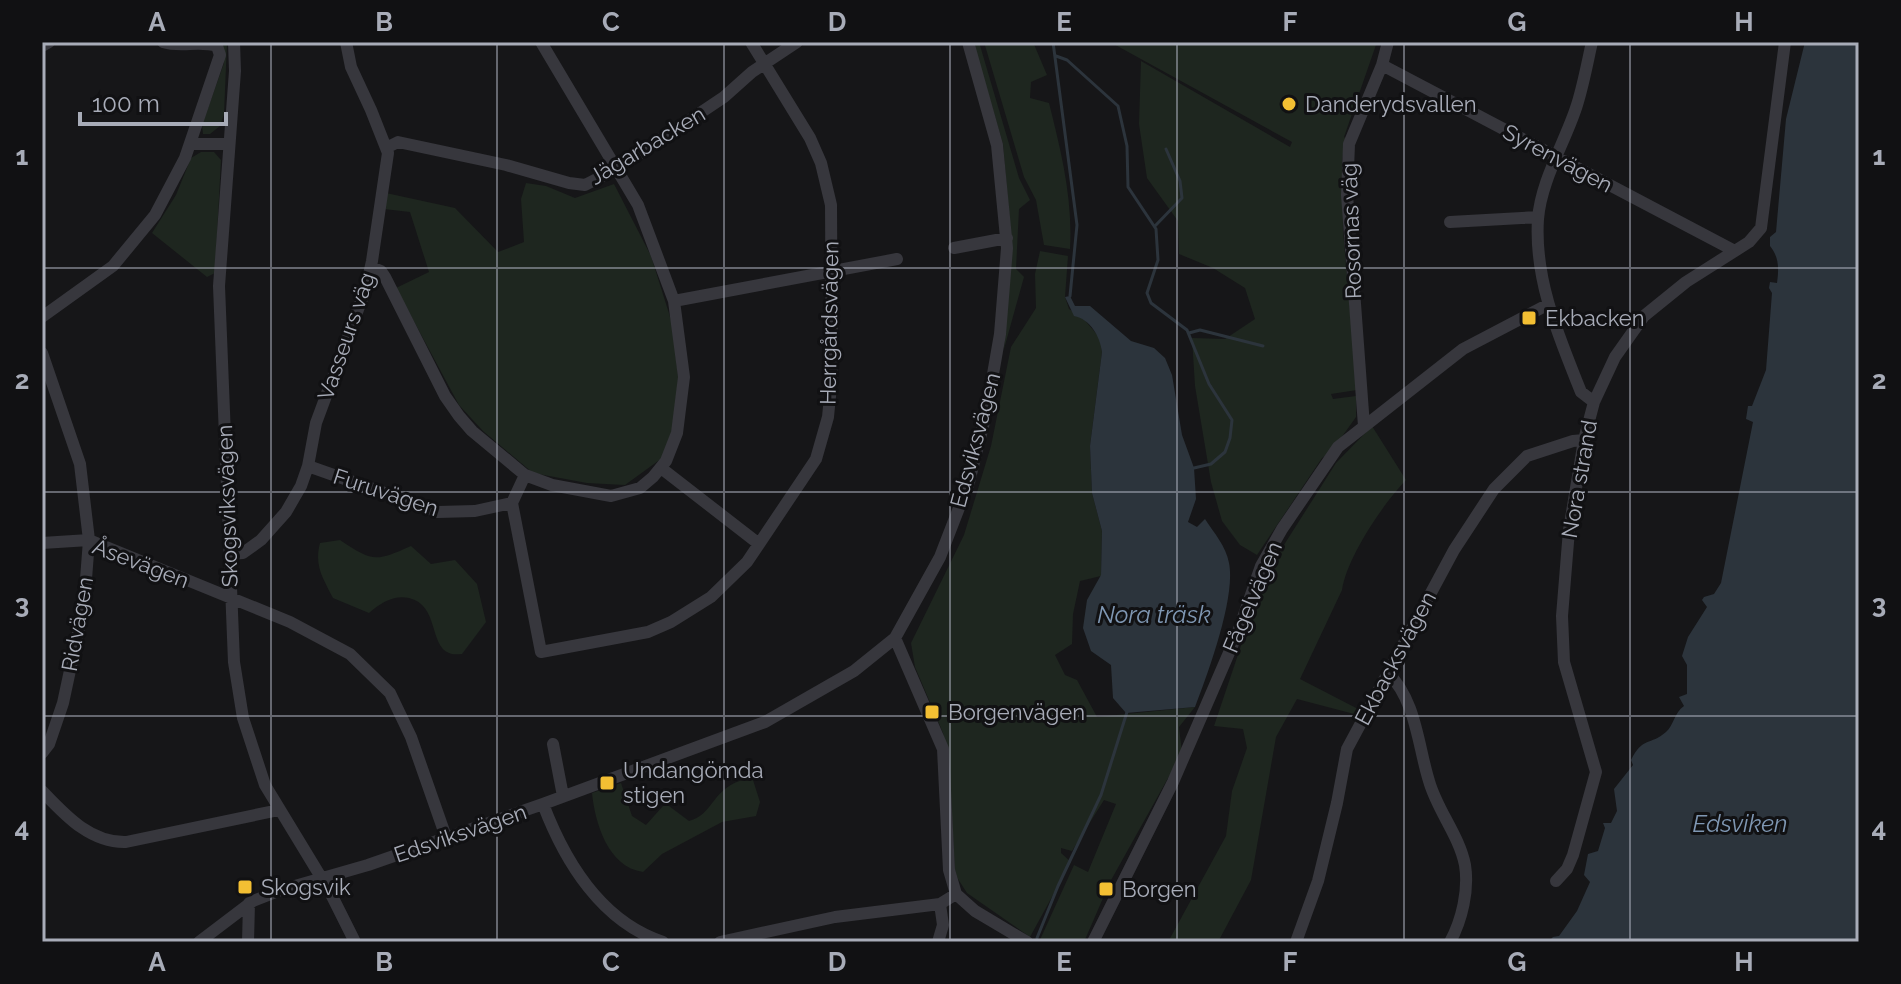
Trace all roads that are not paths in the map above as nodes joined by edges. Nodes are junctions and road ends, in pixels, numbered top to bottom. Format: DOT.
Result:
graph roads {
  1 [pos="49,42"];
  2 [pos="163,42"];
  3 [pos="234,42"];
  4 [pos="346,42"];
  5 [pos="541,42"];
  6 [pos="751,42"];
  7 [pos="797,42"];
  8 [pos="968,42"];
  9 [pos="1388,42"];
  10 [pos="1592,42"];
  11 [pos="1785,42"];
  12 [pos="42,46"];
  13 [pos="763,63"];
  14 [pos="1382,65"];
  15 [pos="190,144"];
  16 [pos="229,144"];
  17 [pos="386,148"];
  18 [pos="1557,157"];
  19 [pos="618,168"];
  20 [pos="1538,217"];
  21 [pos="1450,222"];
  22 [pos="1007,238"];
  23 [pos="954,248"];
  24 [pos="1733,250"];
  25 [pos="897,259"];
  26 [pos="371,267"];
  27 [pos="831,271"];
  28 [pos="674,301"];
  29 [pos="1547,305"];
  30 [pos="42,317"];
  31 [pos="42,353"];
  32 [pos="1594,402"];
  33 [pos="1364,426"];
  34 [pos="1584,440"];
  35 [pos="308,466"];
  36 [pos="661,468"];
  37 [pos="525,475"];
  38 [pos="512,503"];
  39 [pos="89,540"];
  40 [pos="42,543"];
  41 [pos="759,544"];
  42 [pos="230,554"];
  43 [pos="230,596"];
  44 [pos="895,638"];
  45 [pos="1388,673"];
  46 [pos="553,744"];
  47 [pos="42,753"];
  48 [pos="42,791"];
  49 [pos="563,796"];
  50 [pos="543,804"];
  51 [pos="279,810"];
  52 [pos="446,837"];
  53 [pos="319,878"];
  54 [pos="1556,881"];
  55 [pos="956,894"];
  56 [pos="249,903"];
  57 [pos="940,904"];
  58 [pos="199,942"];
  59 [pos="248,942"];
  60 [pos="355,942"];
  61 [pos="663,942"];
  62 [pos="720,942"];
  63 [pos="938,942"];
  64 [pos="1027,942"];
  65 [pos="1093,942"];
  66 [pos="1296,942"];
  67 [pos="1450,942"];
  1 -- 12 [label="street"];
  2 -- 15 [label="street"];
  3 -- 16 [label="street, Skogsviksvägen"];
  4 -- 17 [label="street"];
  5 -- 19 [label="street"];
  6 -- 13 [label="street, Herrgårdsvägen"];
  7 -- 13 [label="street, Jägarbacken"];
  8 -- 22 [label="street, Edsviksvägen"];
  9 -- 14 [label="street, Rosornas väg"];
  10 -- 18 [label="street"];
  11 -- 24 [label="street, Nora strand"];
  13 -- 19 [label="street, Jägarbacken"];
  13 -- 27 [label="street, Herrgårdsvägen"];
  14 -- 18 [label="street, Syrenvägen"];
  14 -- 33 [label="street, Rosornas väg"];
  15 -- 16 [label="street"];
  15 -- 30 [label="street"];
  16 -- 42 [label="street, Skogsviksvägen"];
  17 -- 19 [label="street, Jägarbacken"];
  17 -- 26 [label="street, Vasseurs väg"];
  18 -- 20 [label="street"];
  18 -- 24 [label="street, Syrenvägen"];
  19 -- 28 [label="street"];
  20 -- 21 [label="street"];
  20 -- 29 [label="street"];
  22 -- 23 [label="street"];
  22 -- 44 [label="street, Edsviksvägen"];
  24 -- 32 [label="street, Nora strand"];
  25 -- 27 [label="street"];
  26 -- 35 [label="street, Vasseurs väg"];
  26 -- 37 [label="street"];
  27 -- 28 [label="street"];
  27 -- 41 [label="street, Herrgårdsvägen"];
  28 -- 36 [label="street"];
  29 -- 32 [label="street"];
  29 -- 33 [label="street, Fågelvägen"];
  31 -- 39 [label="street, Ridvägen"];
  32 -- 34 [label="street, Nora strand"];
  33 -- 65 [label="street, Fågelvägen"];
  34 -- 45 [label="street, Ekbacksvägen"];
  34 -- 54 [label="street, Nora strand"];
  35 -- 38 [label="street, Furuvägen"];
  35 -- 42 [label="street, Vasseurs väg"];
  36 -- 37 [label="street"];
  36 -- 41 [label="street"];
  37 -- 38 [label="street"];
  38 -- 41 [label="street, Herrgårdsvägen"];
  39 -- 40 [label="street, Åsevägen"];
  39 -- 43 [label="street, Åsevägen"];
  39 -- 47 [label="street, Ridvägen"];
  42 -- 43 [label="street, Skogsviksvägen"];
  43 -- 51 [label="street, Skogsviksvägen"];
  43 -- 52 [label="street, Åsevägen"];
  44 -- 49 [label="street, Edsviksvägen"];
  44 -- 55 [label="street"];
  45 -- 66 [label="street, Ekbacksvägen"];
  45 -- 67 [label="street"];
  46 -- 49 [label="street"];
  48 -- 51 [label="street"];
  49 -- 50 [label="street, Edsviksvägen"];
  50 -- 52 [label="street, Edsviksvägen"];
  50 -- 61 [label="street"];
  51 -- 53 [label="street, Skogsviksvägen"];
  52 -- 53 [label="street, Edsviksvägen"];
  53 -- 56 [label="street, Edsviksvägen"];
  53 -- 60 [label="street, Skogsviksvägen"];
  55 -- 57 [label="street"];
  55 -- 64 [label="street"];
  56 -- 58 [label="street, Edsviksvägen"];
  56 -- 59 [label="street"];
  57 -- 62 [label="street"];
  57 -- 63 [label="street"];
}
